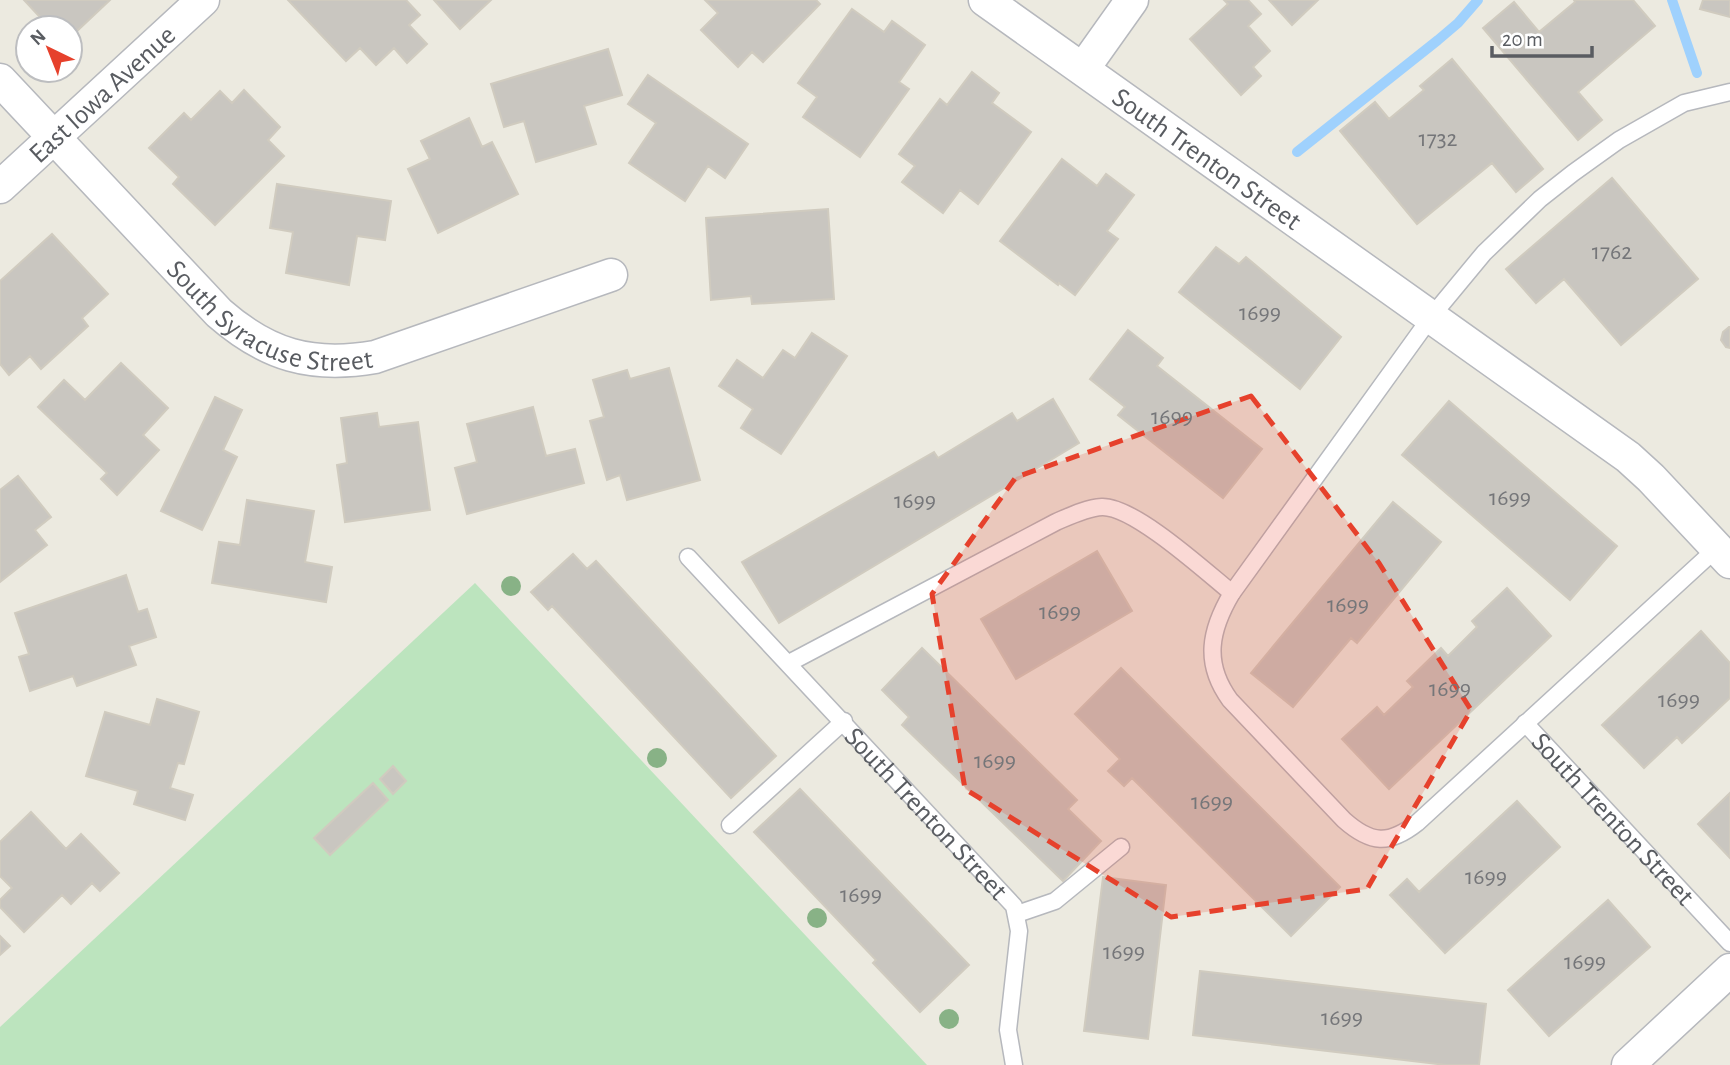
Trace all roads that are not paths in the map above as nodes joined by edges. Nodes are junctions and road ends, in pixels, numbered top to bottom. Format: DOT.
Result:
graph roads {
  1 [pos="203,0"];
  2 [pos="985,0"];
  3 [pos="1132,0"];
  4 [pos="1083,69"];
  5 [pos="0,80"];
  6 [pos="1730,92"];
  7 [pos="53,137"];
  8 [pos="0,187"];
  9 [pos="611,275"];
  10 [pos="1431,317"];
  11 [pos="1724,555"];
  12 [pos="688,556"];
  13 [pos="1232,593"];
  14 [pos="789,663"];
  15 [pos="844,721"];
  16 [pos="1525,723"];
  17 [pos="730,825"];
  18 [pos="1121,847"];
  19 [pos="1017,914"];
  20 [pos="1730,943"];
  21 [pos="1730,970"];
  22 [pos="1014,1065"];
  23 [pos="1628,1065"];
  1 -- 7 [label="street, East Iowa Avenue"];
  2 -- 4 [label="street, South Trenton Street"];
  3 -- 4 [label="street"];
  4 -- 10 [label="street, South Trenton Street"];
  5 -- 7 [label="street, South Syracuse Street"];
  6 -- 10 [label="lane, South Trenton Street"];
  7 -- 8 [label="street, East Iowa Avenue"];
  7 -- 9 [label="street, South Syracuse Street"];
  10 -- 11 [label="street, South Trenton Street"];
  10 -- 13 [label="lane, South Trenton Street"];
  11 -- 16 [label="lane, South Trenton Street"];
  12 -- 14 [label="lane, South Trenton Street"];
  13 -- 14 [label="lane"];
  13 -- 16 [label="lane, South Trenton Street"];
  14 -- 15 [label="lane, South Trenton Street"];
  15 -- 17 [label="lane"];
  15 -- 19 [label="lane, South Trenton Street"];
  16 -- 20 [label="lane, South Trenton Street"];
  18 -- 19 [label="lane"];
  19 -- 22 [label="lane, South Trenton Street"];
  21 -- 23 [label="street"];
}
